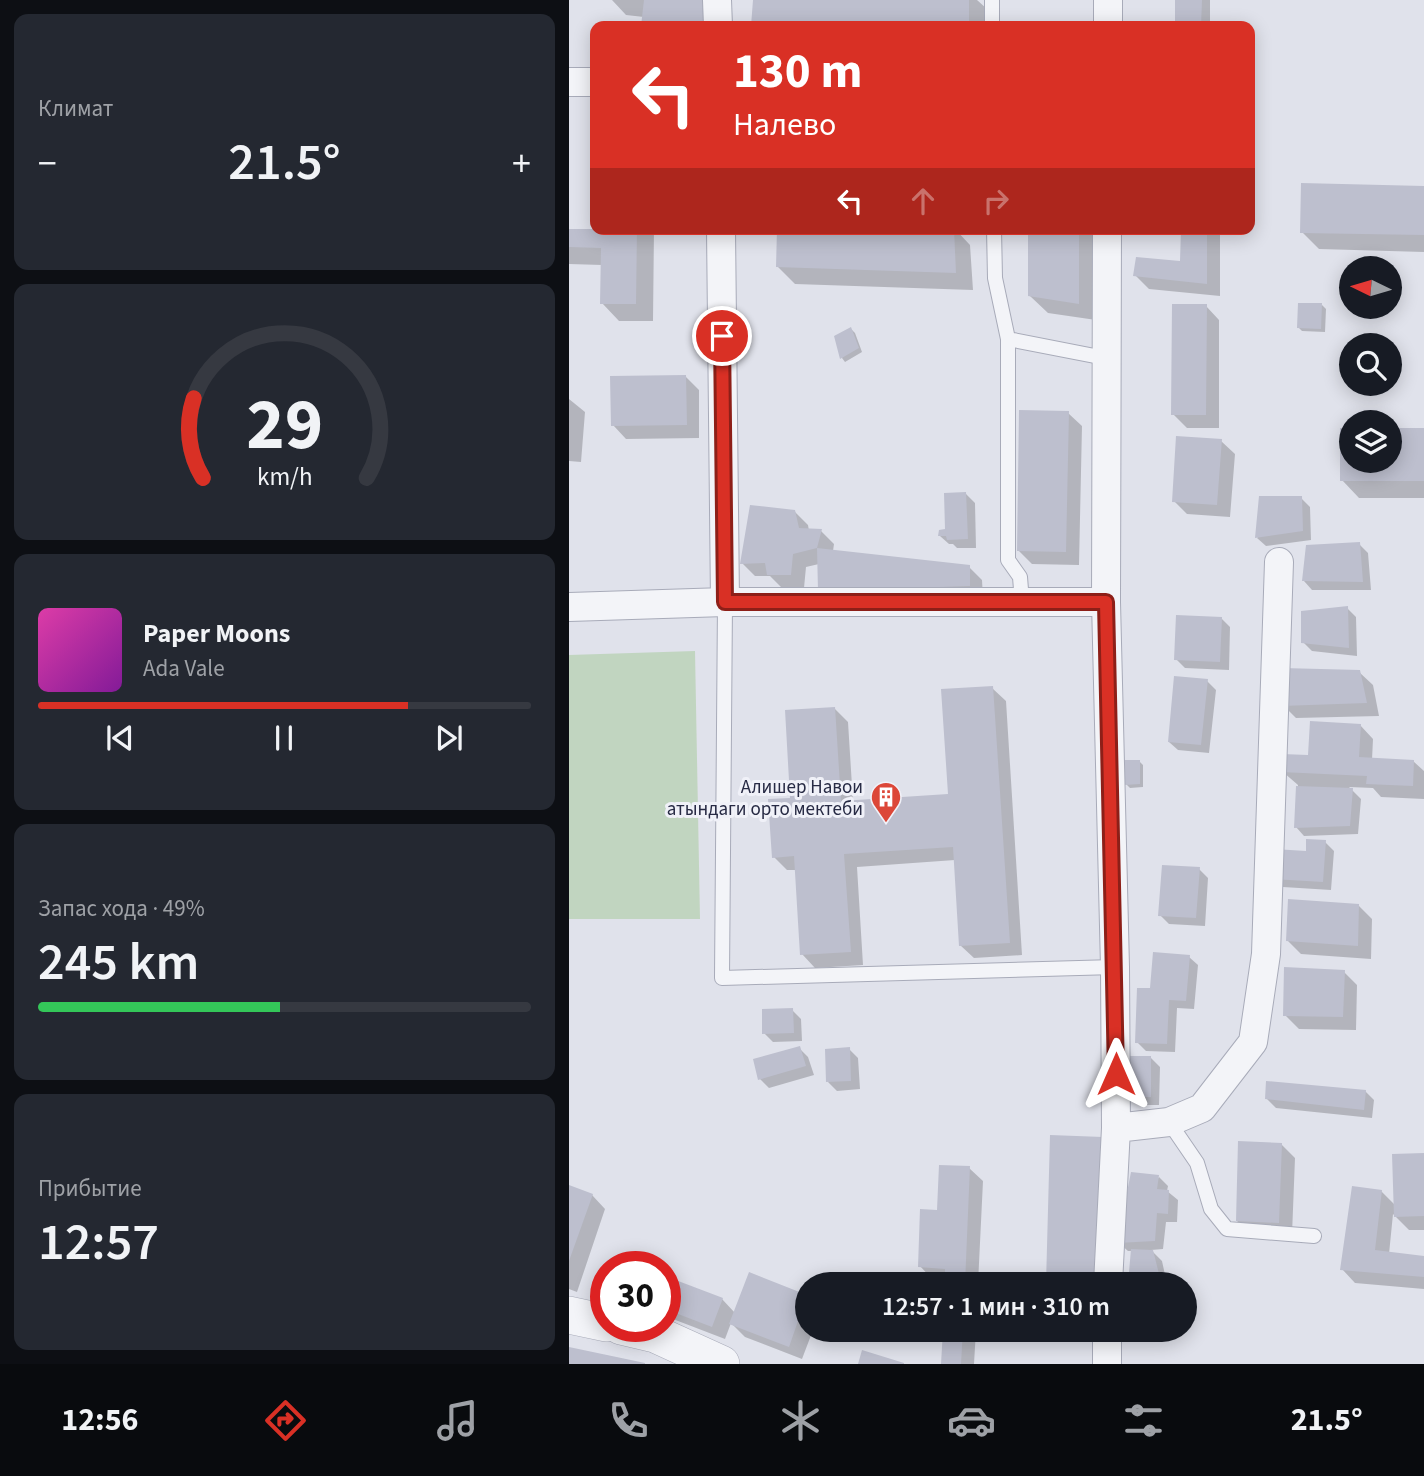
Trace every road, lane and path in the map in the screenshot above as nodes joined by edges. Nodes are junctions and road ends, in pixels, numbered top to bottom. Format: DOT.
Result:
graph roads {
  1 [pos="717,0"];
  2 [pos="992,0"];
  3 [pos="1108,0"];
  4 [pos="718,21"];
  5 [pos="992,21"];
  6 [pos="1108,21"];
  7 [pos="569,82"];
  8 [pos="590,82"];
  9 [pos="721,235"];
  10 [pos="994,235"];
  11 [pos="1107,235"];
  12 [pos="1008,339"];
  13 [pos="1105,358"];
  14 [pos="1278,562"];
  15 [pos="725,602"];
  16 [pos="1022,602"];
  17 [pos="1106,602"];
  18 [pos="569,607"];
  19 [pos="1115,967"];
  20 [pos="1169,1122"];
  21 [pos="1116,1128"];
  22 [pos="1314,1236"];
  23 [pos="1109,1272"];
  24 [pos="569,1315"];
  25 [pos="590,1320"];
  26 [pos="673,1342"];
  27 [pos="1107,1342"];
  28 [pos="721,1364"];
  29 [pos="1107,1364"];
  1 -- 4 [label="street"];
  2 -- 5 [label="lane"];
  3 -- 6 [label="street"];
  7 -- 8 [label="street"];
  9 -- 15 [label="street"];
  10 -- 12 [label="lane"];
  11 -- 13 [label="street"];
  12 -- 13 [label="lane"];
  12 -- 16 [label="lane"];
  13 -- 17 [label="street"];
  14 -- 20 [label="street"];
  15 -- 16 [label="street"];
  15 -- 18 [label="street"];
  15 -- 19 [label="lane"];
  16 -- 17 [label="street"];
  17 -- 19 [label="street"];
  19 -- 21 [label="street"];
  20 -- 21 [label="street"];
  20 -- 22 [label="lane"];
  21 -- 23 [label="street"];
  24 -- 25 [label="street"];
  26 -- 28 [label="street"];
  27 -- 29 [label="street"];
}
